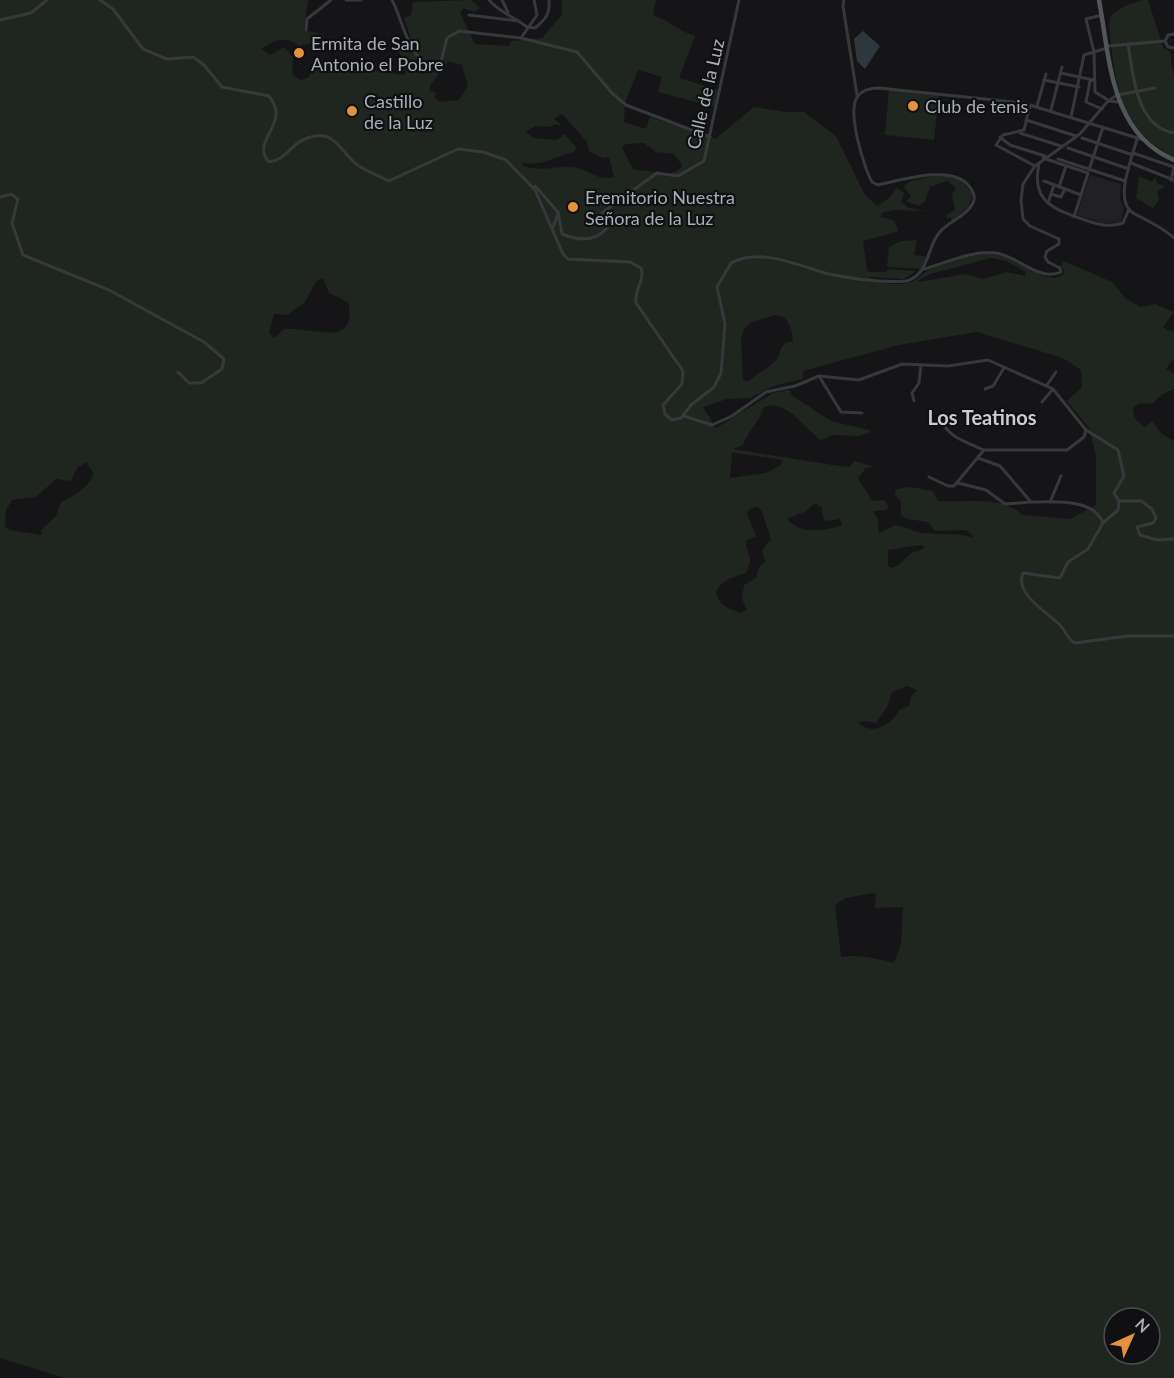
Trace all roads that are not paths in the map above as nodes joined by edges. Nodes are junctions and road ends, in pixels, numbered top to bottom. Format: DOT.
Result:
graph roads {
  1 [pos="47,0"];
  2 [pos="100,0"];
  3 [pos="331,0"];
  4 [pos="346,0"];
  5 [pos="361,0"];
  6 [pos="392,0"];
  7 [pos="489,0"];
  8 [pos="502,0"];
  9 [pos="534,0"];
  10 [pos="549,0"];
  11 [pos="739,0"];
  12 [pos="844,0"];
  13 [pos="1099,0"];
  14 [pos="508,13"];
  15 [pos="469,15"];
  16 [pos="1102,15"];
  17 [pos="0,20"];
  18 [pos="519,21"];
  19 [pos="527,27"];
  20 [pos="306,30"];
  21 [pos="1174,34"];
  22 [pos="521,38"];
  23 [pos="1165,41"];
  24 [pos="1128,44"];
  25 [pos="1108,47"];
  26 [pos="1174,49"];
  27 [pos="1094,52"];
  28 [pos="1062,67"];
  29 [pos="1046,74"];
  30 [pos="1061,74"];
  31 [pos="1081,77"];
  32 [pos="1044,80"];
  33 [pos="1093,80"];
  34 [pos="1058,84"];
  35 [pos="1079,87"];
  36 [pos="1155,88"];
  37 [pos="1136,91"];
  38 [pos="1117,94"];
  39 [pos="857,97"];
  40 [pos="1109,100"];
  41 [pos="1118,102"];
  42 [pos="1030,105"];
  43 [pos="1037,106"];
  44 [pos="1102,109"];
  45 [pos="1051,110"];
  46 [pos="1071,117"];
  47 [pos="1026,120"];
  48 [pos="1091,123"];
  49 [pos="1103,127"];
  50 [pos="1019,132"];
  51 [pos="1174,133"];
  52 [pos="1138,136"];
  53 [pos="710,137"];
  54 [pos="1000,137"];
  55 [pos="1077,137"];
  56 [pos="1082,138"];
  57 [pos="1099,143"];
  58 [pos="1061,146"];
  59 [pos="1068,148"];
  60 [pos="1162,153"];
  61 [pos="1133,154"];
  62 [pos="1045,157"];
  63 [pos="1094,157"];
  64 [pos="1058,159"];
  65 [pos="1174,160"];
  66 [pos="1039,162"];
  67 [pos="1131,163"];
  68 [pos="1165,165"];
  69 [pos="1035,166"];
  70 [pos="1066,166"];
  71 [pos="1174,167"];
  72 [pos="1130,169"];
  73 [pos="1089,170"];
  74 [pos="1173,180"];
  75 [pos="1044,181"];
  76 [pos="1125,182"];
  77 [pos="531,183"];
  78 [pos="1054,185"];
  79 [pos="1059,187"];
  80 [pos="1065,189"];
  81 [pos="1051,194"];
  82 [pos="1081,195"];
  83 [pos="0,197"];
  84 [pos="1047,204"];
  85 [pos="1129,209"];
  86 [pos="558,212"];
  87 [pos="1074,217"];
  88 [pos="552,229"];
  89 [pos="1174,238"];
  90 [pos="924,269"];
  91 [pos="921,364"];
  92 [pos="1004,368"];
  93 [pos="178,372"];
  94 [pos="1056,372"];
  95 [pos="819,376"];
  96 [pos="1047,385"];
  97 [pos="985,388"];
  98 [pos="1053,389"];
  99 [pos="914,401"];
  100 [pos="1042,402"];
  101 [pos="862,413"];
  102 [pos="684,416"];
  103 [pos="943,421"];
  104 [pos="1086,430"];
  105 [pos="984,450"];
  106 [pos="978,459"];
  107 [pos="1061,476"];
  108 [pos="929,477"];
  109 [pos="958,483"];
  110 [pos="1119,501"];
  111 [pos="1031,502"];
  112 [pos="1050,502"];
  113 [pos="1103,523"];
  114 [pos="1174,539"];
  115 [pos="1174,636"];
  1 -- 17 [label="street"];
  2 -- 77 [label="street, Calle de la Luz"];
  3 -- 20 [label="street"];
  4 -- 5 [label="street"];
  6 -- 22 [label="street"];
  7 -- 14 [label="street"];
  8 -- 14 [label="street"];
  9 -- 19 [label="street"];
  10 -- 19 [label="street"];
  11 -- 53 [label="street, Calle de la Luz"];
  12 -- 39 [label="street"];
  13 -- 16 [label="main road"];
  14 -- 18 [label="street"];
  15 -- 18 [label="street"];
  16 -- 25 [label="main road"];
  16 -- 27 [label="street"];
  18 -- 19 [label="street"];
  19 -- 22 [label="street"];
  21 -- 23 [label="street"];
  22 -- 53 [label="street"];
  23 -- 24 [label="street"];
  23 -- 26 [label="street"];
  24 -- 25 [label="street"];
  24 -- 37 [label="street"];
  25 -- 27 [label="street"];
  25 -- 38 [label="main road"];
  27 -- 31 [label="street"];
  27 -- 33 [label="street"];
  28 -- 30 [label="street"];
  29 -- 32 [label="street"];
  30 -- 31 [label="street"];
  30 -- 34 [label="street"];
  31 -- 33 [label="street"];
  31 -- 35 [label="street"];
  32 -- 34 [label="street"];
  32 -- 43 [label="street"];
  33 -- 40 [label="street"];
  33 -- 44 [label="street"];
  34 -- 35 [label="street"];
  34 -- 45 [label="street"];
  35 -- 46 [label="street"];
  36 -- 37 [label="street"];
  37 -- 38 [label="street"];
  37 -- 51 [label="street"];
  38 -- 40 [label="street"];
  38 -- 41 [label="main road"];
  39 -- 42 [label="street"];
  39 -- 90 [label="street"];
  40 -- 41 [label="street"];
  40 -- 44 [label="street"];
  41 -- 52 [label="main road"];
  42 -- 43 [label="street"];
  42 -- 47 [label="street"];
  43 -- 45 [label="street"];
  44 -- 48 [label="street"];
  45 -- 46 [label="street"];
  46 -- 48 [label="street"];
  47 -- 50 [label="street"];
  47 -- 55 [label="street"];
  48 -- 49 [label="street"];
  48 -- 55 [label="street"];
  49 -- 52 [label="street"];
  49 -- 57 [label="street"];
  50 -- 54 [label="street"];
  50 -- 58 [label="street"];
  52 -- 60 [label="main road"];
  52 -- 61 [label="street"];
  53 -- 86 [label="street, Calle de la Luz"];
  54 -- 62 [label="street"];
  54 -- 69 [label="street"];
  55 -- 58 [label="street"];
  56 -- 57 [label="street"];
  57 -- 61 [label="street"];
  57 -- 63 [label="street"];
  58 -- 62 [label="street"];
  59 -- 63 [label="street"];
  60 -- 65 [label="main road"];
  60 -- 68 [label="street"];
  61 -- 67 [label="street"];
  61 -- 68 [label="street"];
  62 -- 66 [label="street"];
  62 -- 70 [label="street"];
  63 -- 72 [label="street"];
  63 -- 73 [label="street"];
  64 -- 73 [label="street"];
  66 -- 69 [label="street"];
  66 -- 84 [label="street"];
  67 -- 72 [label="street"];
  67 -- 74 [label="street"];
  68 -- 71 [label="street"];
  69 -- 90 [label="street"];
  70 -- 79 [label="street"];
  70 -- 82 [label="street"];
  71 -- 74 [label="street"];
  72 -- 76 [label="street"];
  73 -- 76 [label="street"];
  75 -- 78 [label="street"];
  76 -- 85 [label="street"];
  77 -- 86 [label="street, Calle de la Luz"];
  77 -- 88 [label="street"];
  78 -- 79 [label="street"];
  78 -- 81 [label="street"];
  79 -- 80 [label="street"];
  80 -- 81 [label="street"];
  80 -- 82 [label="street"];
  81 -- 84 [label="street"];
  82 -- 87 [label="street"];
  83 -- 93 [label="street"];
  84 -- 87 [label="street"];
  85 -- 87 [label="street"];
  85 -- 89 [label="street"];
  86 -- 88 [label="street"];
  88 -- 102 [label="street"];
  90 -- 102 [label="street"];
  91 -- 92 [label="street"];
  91 -- 95 [label="street"];
  91 -- 99 [label="street"];
  92 -- 96 [label="street"];
  92 -- 97 [label="street"];
  94 -- 96 [label="street"];
  95 -- 101 [label="street"];
  95 -- 102 [label="street"];
  96 -- 98 [label="street"];
  98 -- 100 [label="street"];
  98 -- 104 [label="street"];
  103 -- 105 [label="street"];
  104 -- 105 [label="street"];
  104 -- 110 [label="street"];
  105 -- 106 [label="street"];
  106 -- 109 [label="street"];
  106 -- 111 [label="street"];
  107 -- 112 [label="street"];
  108 -- 109 [label="street"];
  109 -- 111 [label="street"];
  110 -- 113 [label="street"];
  110 -- 114 [label="street"];
  111 -- 112 [label="street"];
  112 -- 113 [label="street"];
  113 -- 115 [label="street"];
}
